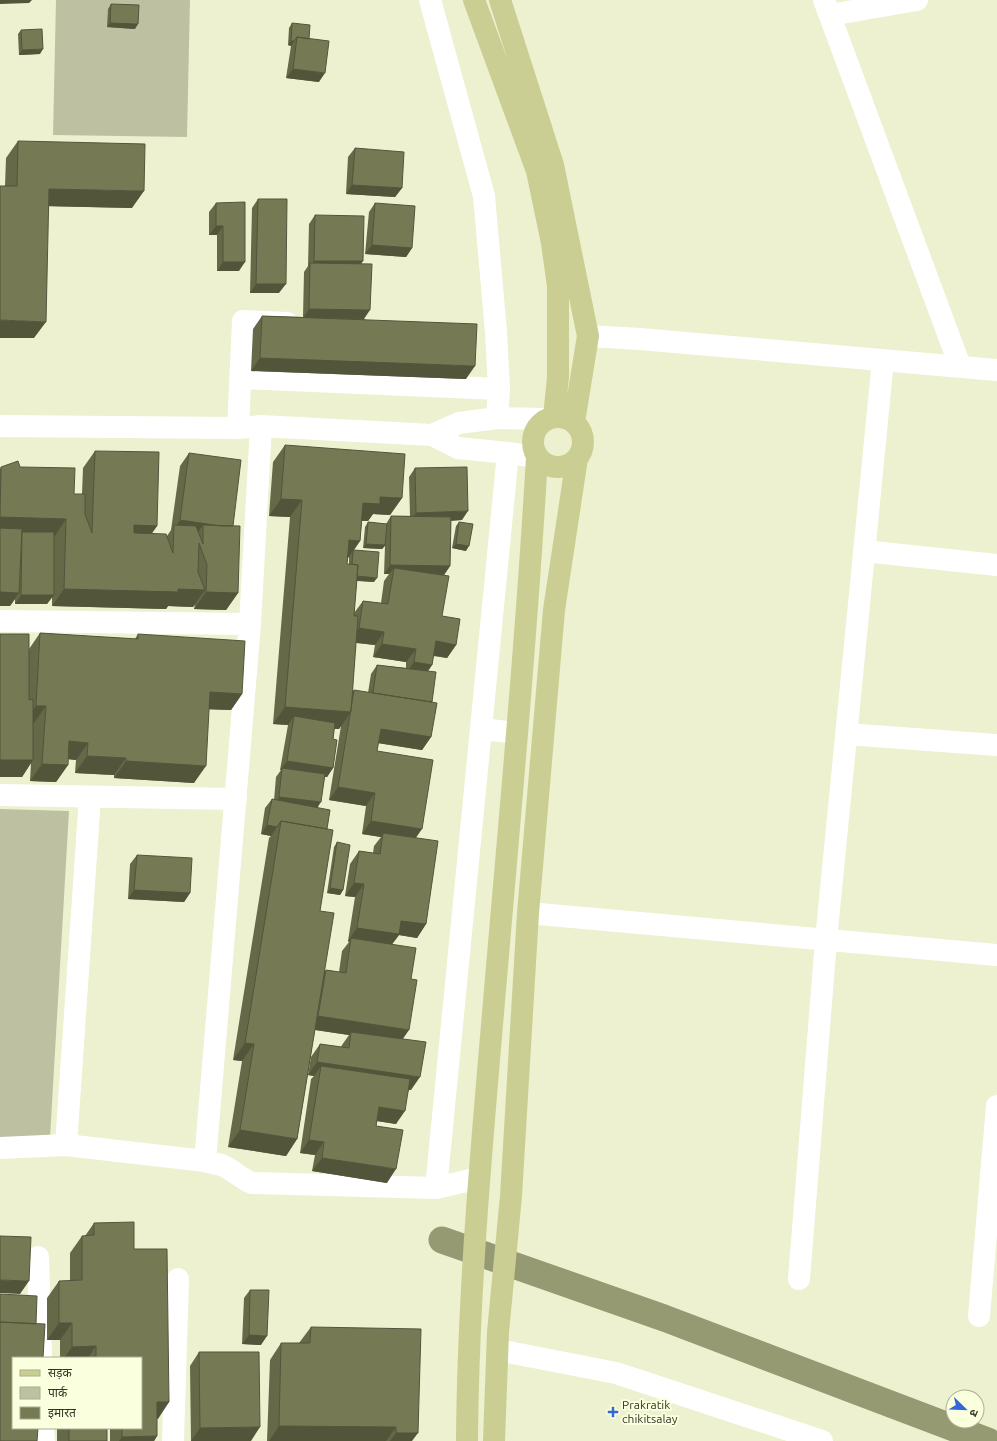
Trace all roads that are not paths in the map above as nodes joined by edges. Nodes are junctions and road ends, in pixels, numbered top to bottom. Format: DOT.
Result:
graph roads {
  1 [pos="430,0"];
  2 [pos="474,0"];
  3 [pos="500,0"];
  4 [pos="917,0"];
  5 [pos="827,8"];
  6 [pos="306,324"];
  7 [pos="473,331"];
  8 [pos="496,332"];
  9 [pos="588,336"];
  10 [pos="882,360"];
  11 [pos="960,366"];
  12 [pos="997,370"];
  13 [pos="241,378"];
  14 [pos="499,389"];
  15 [pos="497,418"];
  16 [pos="558,419"];
  17 [pos="0,426"];
  18 [pos="261,426"];
  19 [pos="238,428"];
  20 [pos="432,435"];
  21 [pos="508,453"];
  22 [pos="537,457"];
  23 [pos="578,458"];
  24 [pos="864,551"];
  25 [pos="997,565"];
  26 [pos="0,621"];
  27 [pos="250,624"];
  28 [pos="482,729"];
  29 [pos="516,733"];
  30 [pos="846,734"];
  31 [pos="997,745"];
  32 [pos="0,795"];
  33 [pos="90,797"];
  34 [pos="236,799"];
  35 [pos="528,913"];
  36 [pos="826,940"];
  37 [pos="997,955"];
  38 [pos="997,1106"];
  39 [pos="66,1145"];
  40 [pos="0,1148"];
  41 [pos="205,1161"];
  42 [pos="436,1188"];
  43 [pos="478,1188"];
  44 [pos="38,1257"];
  45 [pos="178,1279"];
  46 [pos="799,1279"];
  47 [pos="989,1289"];
  48 [pos="979,1316"];
  49 [pos="498,1341"];
  50 [pos="41,1357"];
  51 [pos="43,1429"];
  52 [pos="44,1441"];
  53 [pos="173,1441"];
  54 [pos="466,1441"];
  55 [pos="494,1441"];
  56 [pos="822,1441"];
  1 -- 8 [label="street"];
  2 -- 16 [label="main road"];
  3 -- 9 [label="main road"];
  4 -- 5 [label="street"];
  5 -- 11 [label="street"];
  6 -- 13 [label="street"];
  7 -- 8 [label="street"];
  8 -- 14 [label="street"];
  9 -- 10 [label="street"];
  9 -- 16 [label="main road"];
  10 -- 11 [label="street"];
  10 -- 24 [label="street"];
  11 -- 12 [label="street"];
  13 -- 14 [label="street"];
  13 -- 19 [label="street"];
  14 -- 15 [label="street"];
  15 -- 16 [label="street"];
  15 -- 20 [label="street"];
  16 -- 22 [label="main road"];
  16 -- 23 [label="main road"];
  17 -- 19 [label="street"];
  18 -- 19 [label="street"];
  18 -- 20 [label="street"];
  18 -- 27 [label="street"];
  20 -- 21 [label="street"];
  21 -- 22 [label="street"];
  21 -- 28 [label="street"];
  22 -- 23 [label="main road"];
  22 -- 29 [label="main road"];
  23 -- 35 [label="main road"];
  24 -- 25 [label="street"];
  24 -- 30 [label="street"];
  26 -- 27 [label="street"];
  27 -- 34 [label="street"];
  28 -- 29 [label="street"];
  28 -- 42 [label="street"];
  29 -- 43 [label="main road"];
  30 -- 31 [label="street"];
  30 -- 36 [label="street"];
  32 -- 33 [label="street"];
  33 -- 34 [label="street"];
  33 -- 39 [label="street"];
  34 -- 41 [label="street"];
  35 -- 36 [label="street"];
  35 -- 49 [label="main road"];
  36 -- 37 [label="street"];
  36 -- 46 [label="street"];
  38 -- 47 [label="street"];
  39 -- 40 [label="street"];
  39 -- 41 [label="street"];
  41 -- 42 [label="street"];
  42 -- 43 [label="street"];
  43 -- 54 [label="main road"];
  44 -- 50 [label="street"];
  45 -- 53 [label="street"];
  47 -- 48 [label="street"];
  49 -- 55 [label="main road"];
  49 -- 56 [label="street"];
  51 -- 52 [label="street"];
}
